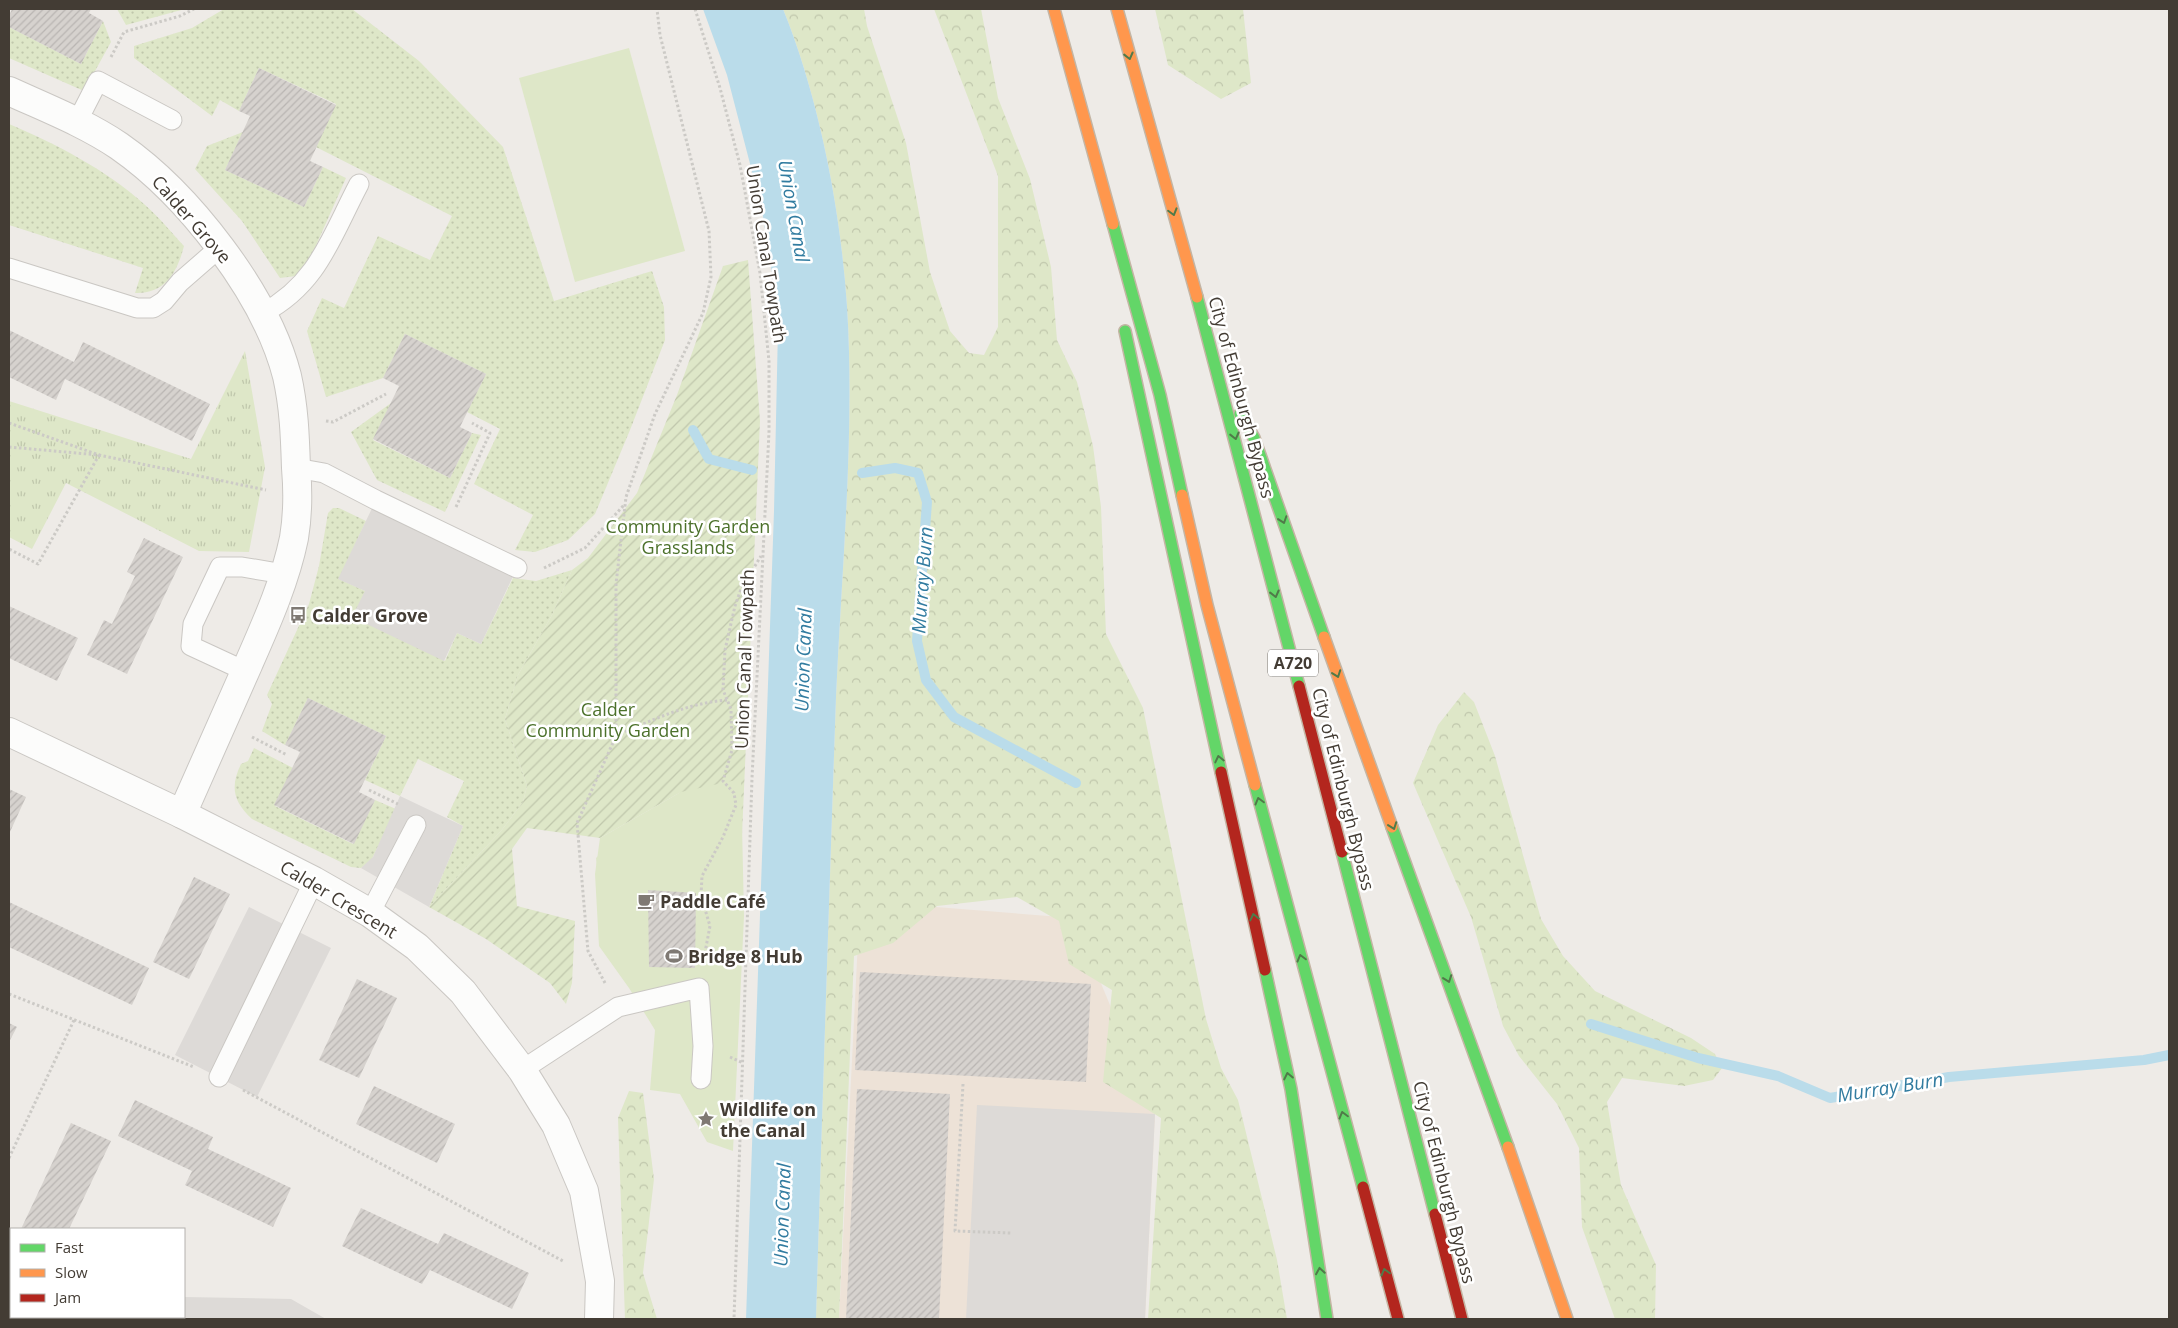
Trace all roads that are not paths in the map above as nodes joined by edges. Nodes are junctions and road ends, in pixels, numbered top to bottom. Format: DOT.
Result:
graph roads {
  1 [pos="1054,9"];
  2 [pos="1117,9"];
  3 [pos="9,91"];
  4 [pos="172,120"];
  5 [pos="77,122"];
  6 [pos="1089,138"];
  7 [pos="359,184"];
  8 [pos="219,248"];
  9 [pos="9,268"];
  10 [pos="1115,274"];
  11 [pos="262,313"];
  12 [pos="1124,323"];
  13 [pos="1220,381"];
  14 [pos="296,468"];
  15 [pos="517,568"];
  16 [pos="284,574"];
  17 [pos="245,672"];
  18 [pos="9,732"];
  19 [pos="182,814"];
  20 [pos="416,825"];
  21 [pos="314,881"];
  22 [pos="370,913"];
  23 [pos="522,1070"];
  24 [pos="219,1077"];
  25 [pos="701,1078"];
  26 [pos="599,1319"];
  27 [pos="1327,1319"];
  28 [pos="1398,1319"];
  29 [pos="1462,1319"];
  30 [pos="1567,1319"];
  1 -- 6 [label="highway"];
  2 -- 13 [label="highway, City of Edinburgh Bypass / A720, one-way"];
  3 -- 5 [label="street, Calder Grove"];
  4 -- 5 [label="lane"];
  5 -- 8 [label="street, Calder Grove"];
  6 -- 10 [label="highway"];
  28 -- 6 [label="highway, one-way"];
  7 -- 11 [label="lane"];
  8 -- 9 [label="lane"];
  8 -- 11 [label="street, Calder Grove"];
  11 -- 14 [label="street, Calder Grove"];
  27 -- 12 [label="highway, one-way"];
  13 -- 29 [label="highway, City of Edinburgh Bypass / A720, one-way"];
  13 -- 30 [label="highway, A720, one-way"];
  14 -- 15 [label="lane"];
  14 -- 16 [label="street, Calder Grove"];
  16 -- 17 [label="street, Calder Grove"];
  16 -- 17 [label="lane"];
  17 -- 19 [label="street, Calder Grove"];
  18 -- 19 [label="street, Calder Crescent"];
  19 -- 21 [label="street, Calder Crescent"];
  20 -- 22 [label="lane"];
  21 -- 22 [label="street, Calder Crescent"];
  21 -- 24 [label="lane"];
  22 -- 23 [label="street, Calder Crescent"];
  23 -- 25 [label="lane"];
  23 -- 26 [label="street, Calder Crescent"];
}
